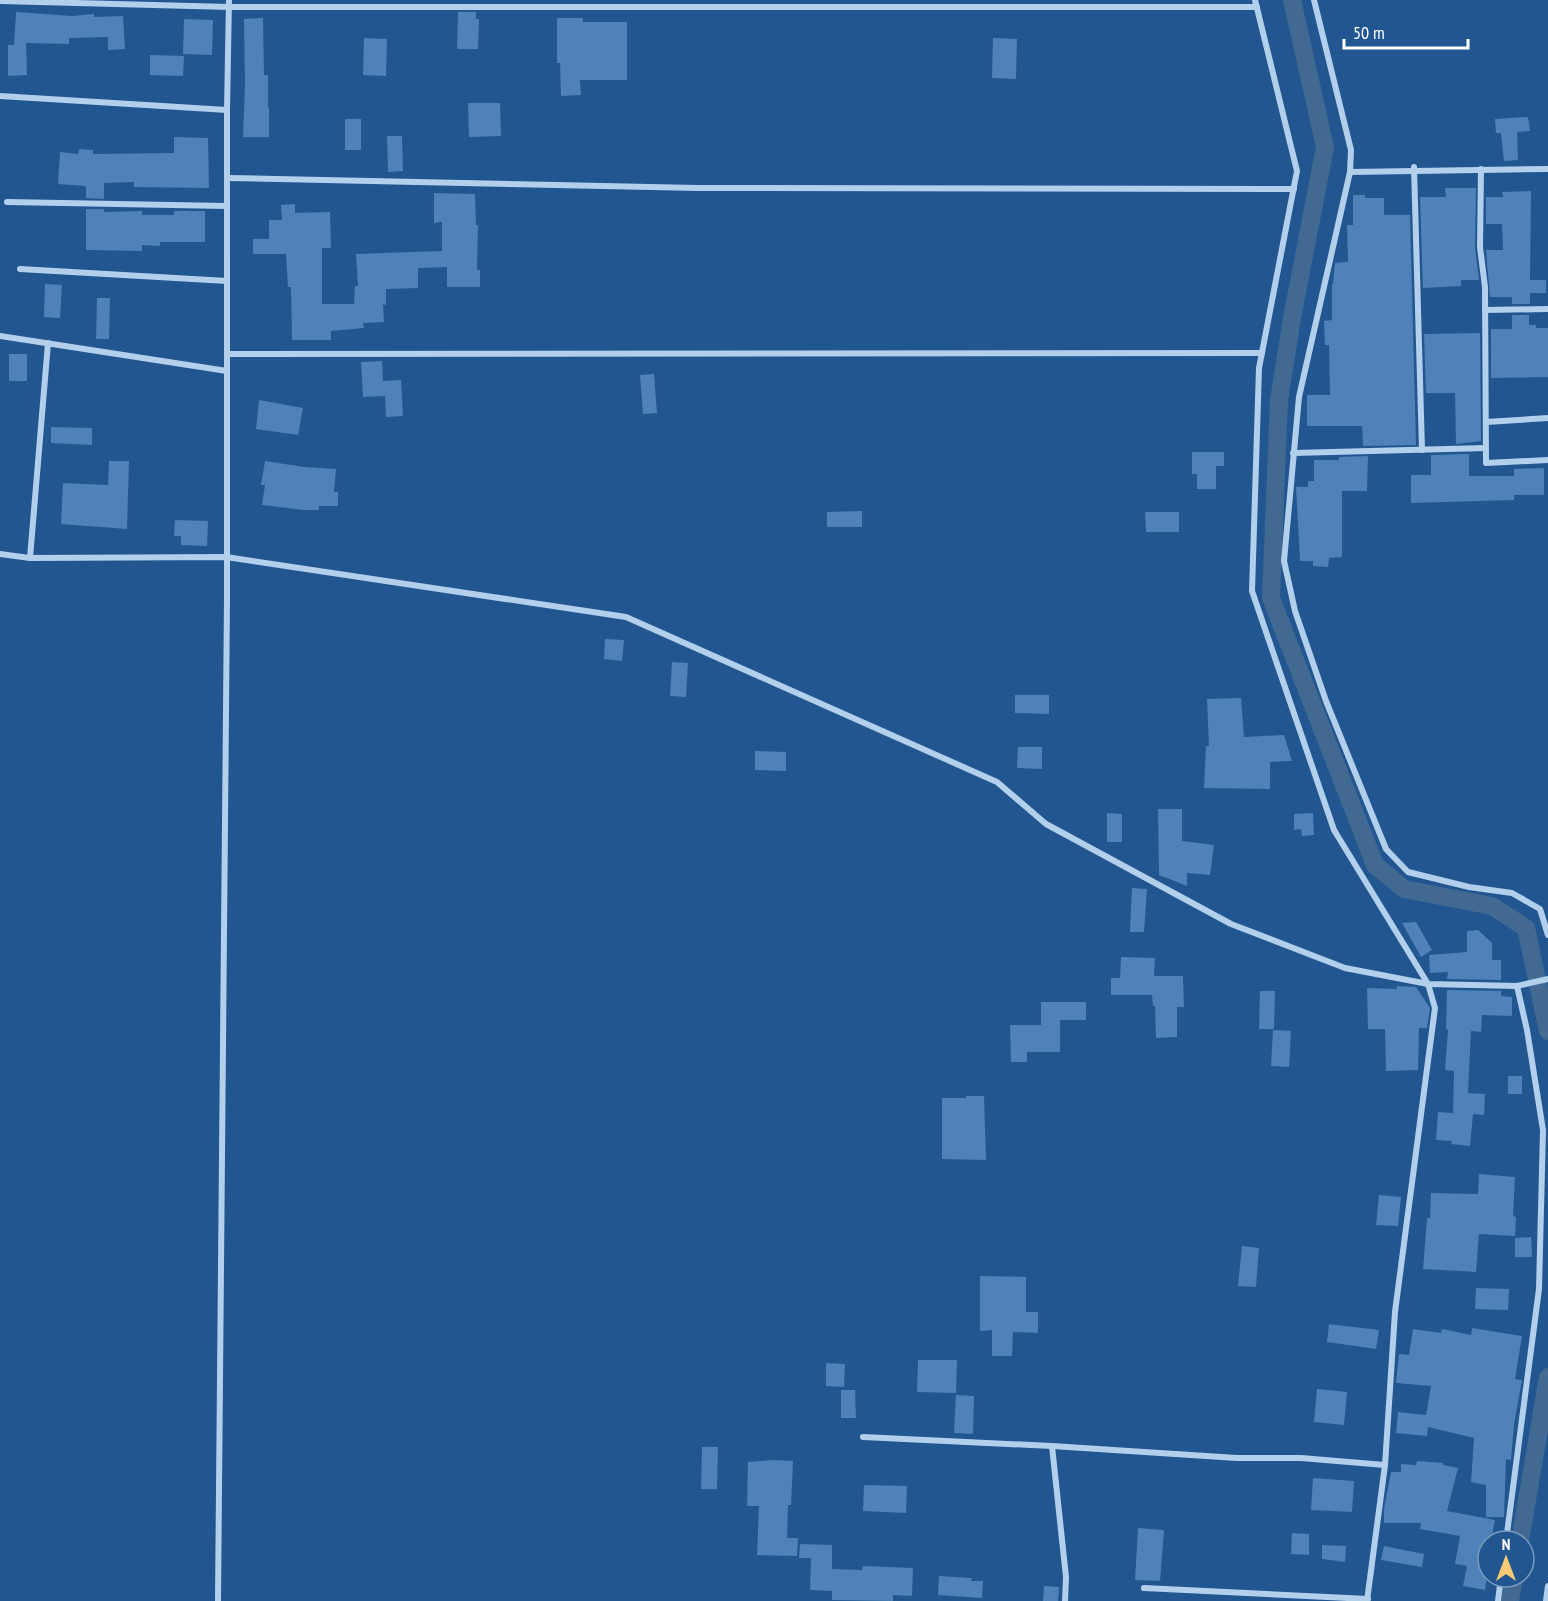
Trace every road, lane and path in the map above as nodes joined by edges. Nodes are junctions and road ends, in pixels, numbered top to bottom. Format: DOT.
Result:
graph roads {
  1 [pos="1314,0"];
  2 [pos="0,1"];
  3 [pos="229,3"];
  4 [pos="1256,4"];
  5 [pos="0,96"];
  6 [pos="227,110"];
  7 [pos="1414,169"];
  8 [pos="1548,169"];
  9 [pos="1481,170"];
  10 [pos="1350,172"];
  11 [pos="228,178"];
  12 [pos="1294,189"];
  13 [pos="7,202"];
  14 [pos="227,207"];
  15 [pos="20,269"];
  16 [pos="227,281"];
  17 [pos="1548,309"];
  18 [pos="1485,310"];
  19 [pos="0,336"];
  20 [pos="48,343"];
  21 [pos="1262,353"];
  22 [pos="227,354"];
  23 [pos="227,370"];
  24 [pos="1548,418"];
  25 [pos="1486,422"];
  26 [pos="1486,448"];
  27 [pos="1422,450"];
  28 [pos="1293,453"];
  29 [pos="1548,460"];
  30 [pos="0,555"];
  31 [pos="226,557"];
  32 [pos="30,558"];
  33 [pos="1548,935"];
  34 [pos="1548,979"];
  35 [pos="1428,984"];
  36 [pos="1517,987"];
  37 [pos="863,1437"];
  38 [pos="1053,1446"];
  39 [pos="1385,1466"];
  40 [pos="1508,1529"];
  41 [pos="1548,1586"];
  42 [pos="1144,1588"];
  43 [pos="1368,1600"];
  44 [pos="218,1601"];
  45 [pos="1065,1601"];
  46 [pos="1546,1601"];
  1 -- 10 [label="street"];
  2 -- 3 [label="street"];
  3 -- 4 [label="street"];
  3 -- 6 [label="street"];
  4 -- 12 [label="street"];
  5 -- 6 [label="street"];
  6 -- 11 [label="street"];
  7 -- 9 [label="street"];
  7 -- 10 [label="street"];
  7 -- 27 [label="street"];
  8 -- 9 [label="street"];
  9 -- 18 [label="street"];
  10 -- 28 [label="street"];
  11 -- 12 [label="street"];
  11 -- 14 [label="street"];
  12 -- 21 [label="street"];
  13 -- 14 [label="street"];
  14 -- 16 [label="street"];
  15 -- 16 [label="street"];
  16 -- 22 [label="street"];
  17 -- 18 [label="street"];
  18 -- 25 [label="street"];
  19 -- 20 [label="street"];
  20 -- 23 [label="street"];
  20 -- 32 [label="street"];
  21 -- 22 [label="street"];
  21 -- 35 [label="street"];
  22 -- 23 [label="street"];
  23 -- 31 [label="street"];
  24 -- 25 [label="street"];
  25 -- 26 [label="street"];
  26 -- 27 [label="street"];
  26 -- 29 [label="street"];
  27 -- 28 [label="street"];
  28 -- 33 [label="street"];
  30 -- 32 [label="street"];
  31 -- 32 [label="street"];
  31 -- 35 [label="street"];
  31 -- 44 [label="street"];
  34 -- 36 [label="street"];
  35 -- 36 [label="street"];
  35 -- 39 [label="street"];
  36 -- 40 [label="street"];
  37 -- 38 [label="street"];
  38 -- 39 [label="street"];
  38 -- 45 [label="street"];
  39 -- 43 [label="street"];
  41 -- 46 [label="street"];
  42 -- 43 [label="street"];
}
